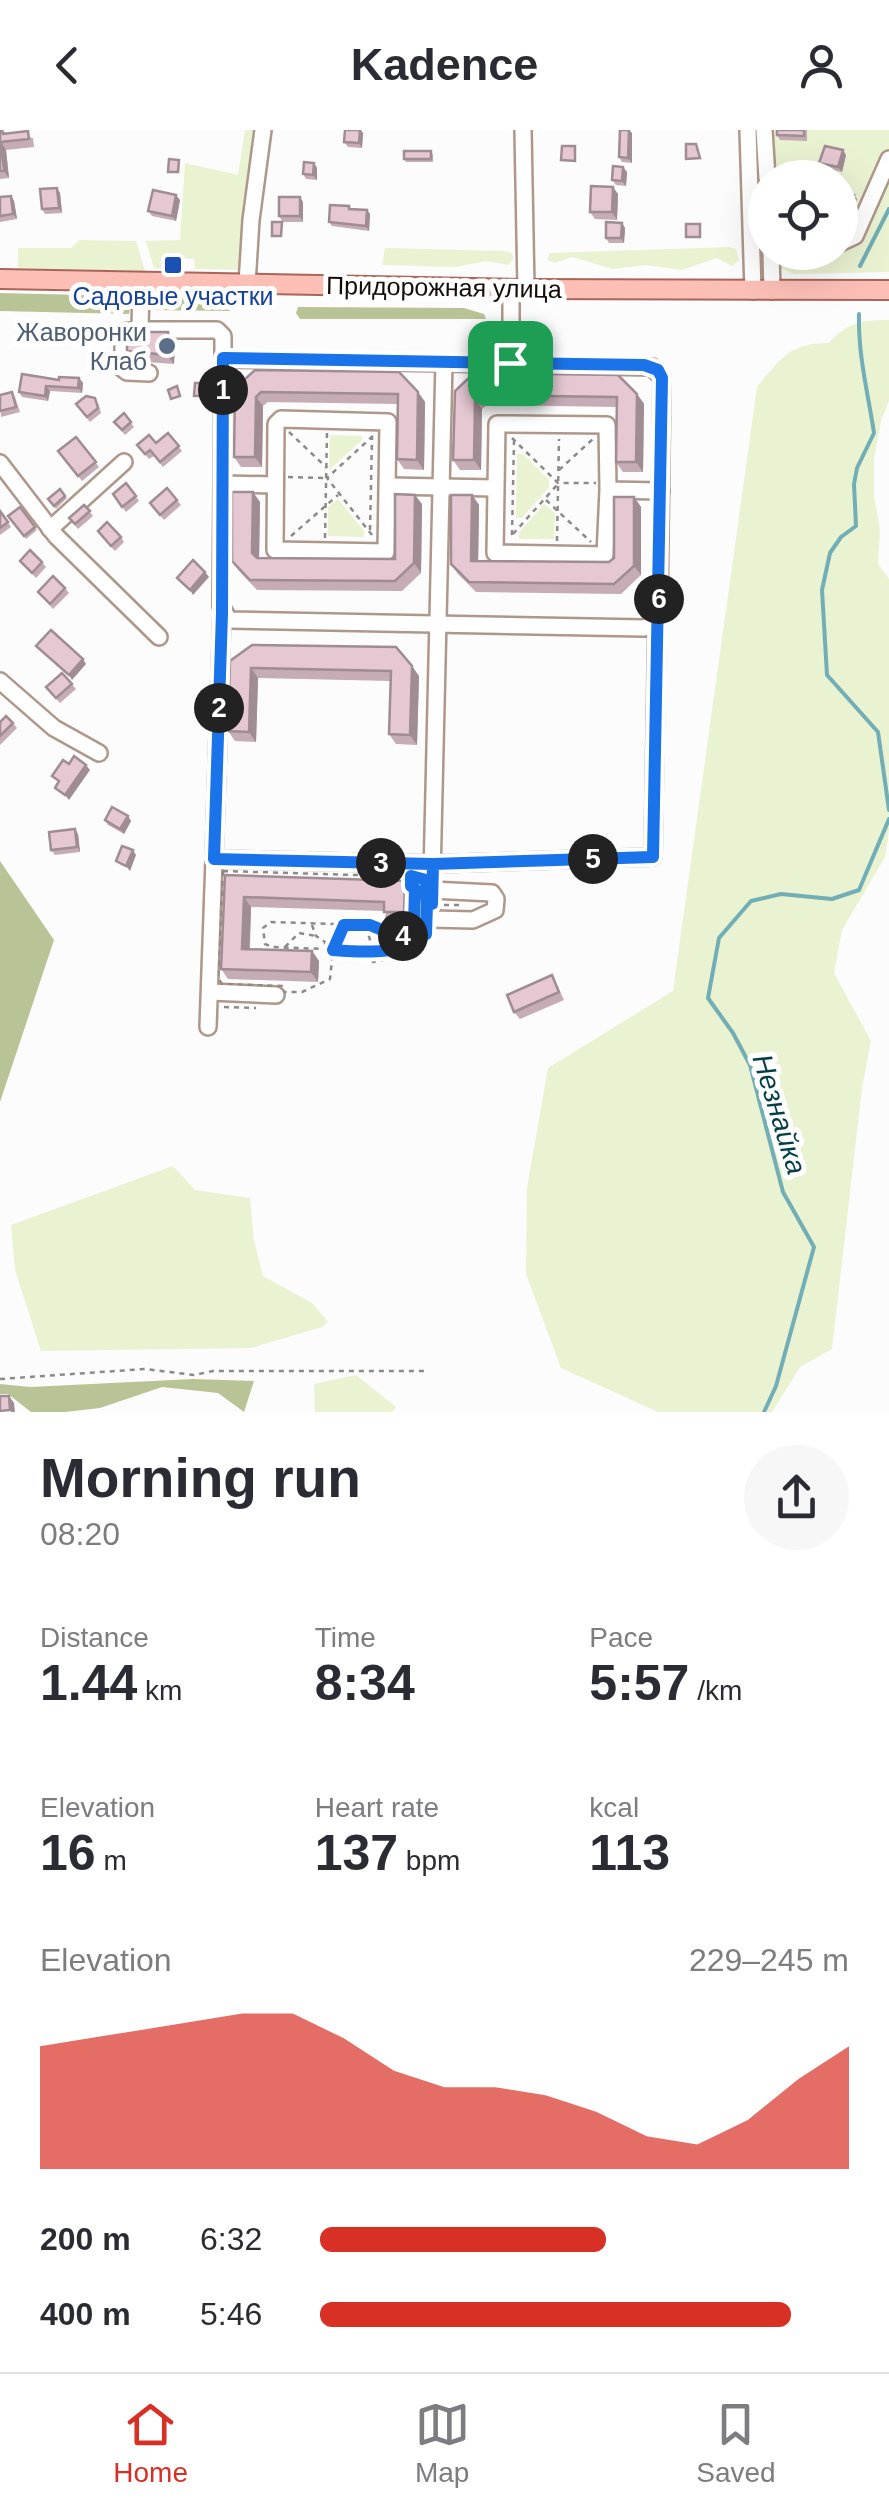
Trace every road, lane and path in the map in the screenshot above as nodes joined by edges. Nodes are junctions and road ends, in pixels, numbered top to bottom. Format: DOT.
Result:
graph roads {
  1 [pos="263,130"];
  2 [pos="524,130"];
  3 [pos="748,130"];
  4 [pos="764,130"];
  5 [pos="889,158"];
  6 [pos="766,160"];
  7 [pos="858,229"];
  8 [pos="767,270"];
  9 [pos="0,280"];
  10 [pos="141,282"];
  11 [pos="247,284"];
  12 [pos="518,289"];
  13 [pos="889,290"];
  14 [pos="762,291"];
  15 [pos="140,330"];
  16 [pos="223,358"];
  17 [pos="444,362"];
  18 [pos="510,363"];
  19 [pos="149,372"];
  20 [pos="328,419"];
  21 [pos="278,420"];
  22 [pos="388,422"];
  23 [pos="559,423"];
  24 [pos="497,424"];
  25 [pos="607,425"];
  26 [pos="372,436"];
  27 [pos="514,440"];
  28 [pos="124,462"];
  29 [pos="0,463"];
  30 [pos="327,468"];
  31 [pos="558,471"];
  32 [pos="326,478"];
  33 [pos="275,481"];
  34 [pos="558,483"];
  35 [pos="222,484"];
  36 [pos="388,486"];
  37 [pos="442,487"];
  38 [pos="608,487"];
  39 [pos="494,488"];
  40 [pos="661,490"];
  41 [pos="340,494"];
  42 [pos="544,499"];
  43 [pos="326,506"];
  44 [pos="558,511"];
  45 [pos="50,529"];
  46 [pos="370,532"];
  47 [pos="512,534"];
  48 [pos="275,550"];
  49 [pos="325,552"];
  50 [pos="386,552"];
  51 [pos="494,553"];
  52 [pos="605,555"];
  53 [pos="557,556"];
  54 [pos="222,613"];
  55 [pos="658,616"];
  56 [pos="439,625"];
  57 [pos="159,637"];
  58 [pos="0,681"];
  59 [pos="99,754"];
  60 [pos="214,859"];
  61 [pos="433,864"];
  62 [pos="325,874"];
  63 [pos="411,876"];
  64 [pos="229,878"];
  65 [pos="248,879"];
  66 [pos="398,886"];
  67 [pos="411,886"];
  68 [pos="430,900"];
  69 [pos="470,906"];
  70 [pos="387,914"];
  71 [pos="311,924"];
  72 [pos="344,925"];
  73 [pos="366,926"];
  74 [pos="408,926"];
  75 [pos="316,936"];
  76 [pos="408,937"];
  77 [pos="284,948"];
  78 [pos="325,949"];
  79 [pos="373,949"];
  80 [pos="332,952"];
  81 [pos="385,953"];
  82 [pos="219,954"];
  83 [pos="210,992"];
  84 [pos="276,995"];
  85 [pos="208,1027"];
  86 [pos="428,1372"];
  87 [pos="0,1379"];
  1 -- 11 [label="street"];
  2 -- 12 [label="street"];
  3 -- 14 [label="street"];
  4 -- 6 [label="street"];
  5 -- 7 [label="street"];
  8 -- 14 [label="street"];
  9 -- 10 [label="main road, Придорожная улица"];
  10 -- 11 [label="main road, Придорожная улица"];
  10 -- 15 [label="street"];
  11 -- 12 [label="main road, Придорожная улица"];
  12 -- 14 [label="main road, Придорожная улица"];
  12 -- 18 [label="street"];
  13 -- 14 [label="main road, Придорожная улица"];
  15 -- 16 [label="street"];
  15 -- 19 [label="street"];
  16 -- 17 [label="street"];
  16 -- 35 [label="street"];
  17 -- 18 [label="street"];
  17 -- 37 [label="street"];
  18 -- 40 [label="street"];
  20 -- 21 [label="street"];
  20 -- 22 [label="street"];
  20 -- 30 [label="path"];
  21 -- 30 [label="path"];
  21 -- 33 [label="street"];
  22 -- 26 [label="path"];
  22 -- 36 [label="street"];
  23 -- 24 [label="street"];
  23 -- 25 [label="street"];
  23 -- 31 [label="path"];
  24 -- 27 [label="path"];
  24 -- 39 [label="street"];
  25 -- 31 [label="path"];
  25 -- 38 [label="street"];
  26 -- 32 [label="path"];
  26 -- 46 [label="path"];
  27 -- 34 [label="path"];
  27 -- 47 [label="path"];
  28 -- 45 [label="street"];
  29 -- 45 [label="street"];
  30 -- 32 [label="path"];
  31 -- 34 [label="path"];
  32 -- 33 [label="path"];
  32 -- 41 [label="path"];
  32 -- 43 [label="path"];
  33 -- 35 [label="street"];
  33 -- 48 [label="street"];
  34 -- 38 [label="path"];
  34 -- 42 [label="path"];
  34 -- 44 [label="path"];
  35 -- 54 [label="street"];
  36 -- 37 [label="street"];
  36 -- 50 [label="street"];
  37 -- 39 [label="street"];
  37 -- 56 [label="street"];
  38 -- 40 [label="street"];
  38 -- 52 [label="street"];
  39 -- 51 [label="street"];
  40 -- 55 [label="street"];
  41 -- 43 [label="path"];
  41 -- 46 [label="path"];
  42 -- 44 [label="path"];
  42 -- 47 [label="path"];
  43 -- 48 [label="path"];
  43 -- 49 [label="path"];
  44 -- 52 [label="path"];
  44 -- 53 [label="path"];
  45 -- 57 [label="street"];
  46 -- 50 [label="path"];
  47 -- 51 [label="path"];
  48 -- 49 [label="street"];
  49 -- 50 [label="street"];
  51 -- 53 [label="street"];
  52 -- 53 [label="street"];
  54 -- 56 [label="street"];
  54 -- 60 [label="street"];
  55 -- 56 [label="street"];
  55 -- 61 [label="street"];
  56 -- 61 [label="street"];
  58 -- 59 [label="street"];
  60 -- 61 [label="street"];
  60 -- 83 [label="street"];
  61 -- 68 [label="street"];
  62 -- 63 [label="path"];
  62 -- 65 [label="path"];
  62 -- 82 [label="path"];
  63 -- 67 [label="path"];
  63 -- 68 [label="path"];
  64 -- 82 [label="path"];
  66 -- 67 [label="path"];
  67 -- 74 [label="path"];
  68 -- 69 [label="path"];
  68 -- 76 [label="path"];
  70 -- 74 [label="path"];
  71 -- 72 [label="path"];
  71 -- 75 [label="path"];
  71 -- 77 [label="path"];
  72 -- 73 [label="path"];
  72 -- 80 [label="path"];
  73 -- 76 [label="path"];
  73 -- 79 [label="path"];
  74 -- 76 [label="path"];
  75 -- 77 [label="path"];
  75 -- 78 [label="path"];
  76 -- 81 [label="path"];
  77 -- 78 [label="path"];
  78 -- 80 [label="path"];
  79 -- 80 [label="path"];
  79 -- 81 [label="path"];
  79 -- 81 [label="path"];
  80 -- 82 [label="path"];
  83 -- 84 [label="street"];
  83 -- 85 [label="street"];
  86 -- 87 [label="path"];
}
